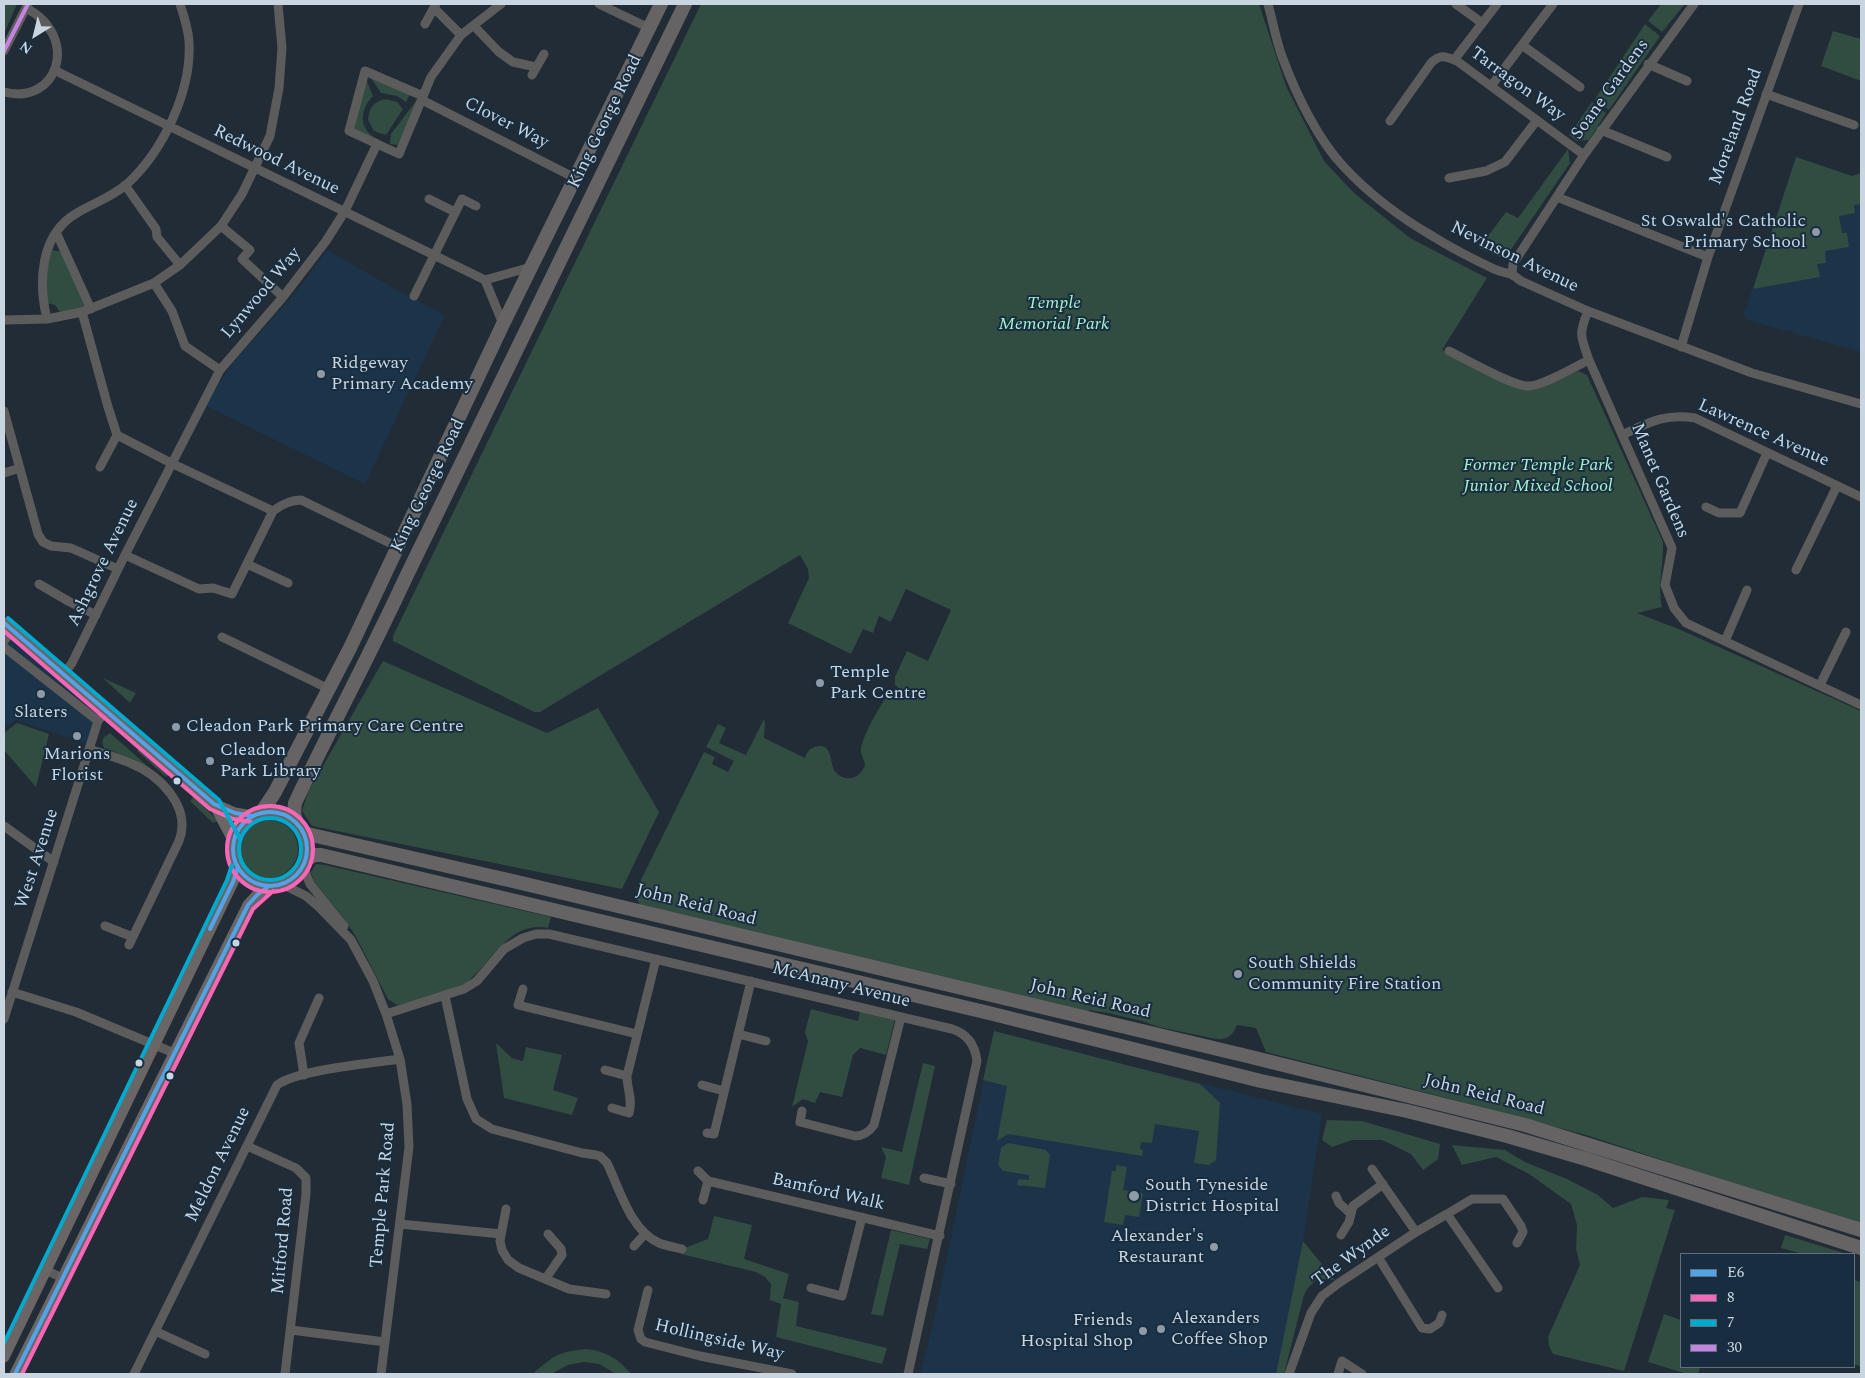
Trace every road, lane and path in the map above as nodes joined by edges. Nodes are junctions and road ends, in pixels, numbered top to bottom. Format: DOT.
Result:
graph roads {
  1 [pos="180,4"];
  2 [pos="278,4"];
  3 [pos="502,4"];
  4 [pos="599,4"];
  5 [pos="661,4"];
  6 [pos="684,4"];
  7 [pos="1268,4"];
  8 [pos="1456,4"];
  9 [pos="1496,4"];
  10 [pos="1553,4"];
  11 [pos="1694,4"];
  12 [pos="1799,4"];
  13 [pos="27,6"];
  14 [pos="435,6"];
  15 [pos="1482,23"];
  16 [pos="425,24"];
  17 [pos="474,26"];
  18 [pos="649,28"];
  19 [pos="461,35"];
  20 [pos="668,37"];
  21 [pos="1522,45"];
  22 [pos="4,51"];
  23 [pos="544,54"];
  24 [pos="1454,60"];
  25 [pos="1648,64"];
  26 [pos="54,70"];
  27 [pos="1687,81"];
  28 [pos="1491,86"];
  29 [pos="1580,87"];
  30 [pos="4,92"];
  31 [pos="1766,94"];
  32 [pos="422,98"];
  33 [pos="1537,120"];
  34 [pos="1390,121"];
  35 [pos="1854,125"];
  36 [pos="168,127"];
  37 [pos="1602,130"];
  38 [pos="377,144"];
  39 [pos="1584,155"];
  40 [pos="1667,157"];
  41 [pos="254,168"];
  42 [pos="575,178"];
  43 [pos="1449,178"];
  44 [pos="125,185"];
  45 [pos="1557,197"];
  46 [pos="428,199"];
  47 [pos="476,206"];
  48 [pos="345,212"];
  49 [pos="455,212"];
  50 [pos="221,226"];
  51 [pos="56,232"];
  52 [pos="434,255"];
  53 [pos="1708,257"];
  54 [pos="180,265"];
  55 [pos="531,267"];
  56 [pos="1512,273"];
  57 [pos="552,276"];
  58 [pos="485,280"];
  59 [pos="154,283"];
  60 [pos="414,296"];
  61 [pos="284,297"];
  62 [pos="87,311"];
  63 [pos="1588,311"];
  64 [pos="47,319"];
  65 [pos="4,320"];
  66 [pos="503,324"];
  67 [pos="524,334"];
  68 [pos="1681,346"];
  69 [pos="1449,351"];
  70 [pos="1589,360"];
  71 [pos="220,370"];
  72 [pos="1861,404"];
  73 [pos="4,411"];
  74 [pos="117,435"];
  75 [pos="1622,435"];
  76 [pos="1767,453"];
  77 [pos="171,463"];
  78 [pos="100,466"];
  79 [pos="20,468"];
  80 [pos="4,473"];
  81 [pos="1837,486"];
  82 [pos="1861,497"];
  83 [pos="1706,507"];
  84 [pos="273,510"];
  85 [pos="398,547"];
  86 [pos="125,555"];
  87 [pos="247,564"];
  88 [pos="118,569"];
  89 [pos="388,569"];
  90 [pos="1796,570"];
  91 [pos="406,577"];
  92 [pos="288,583"];
  93 [pos="39,584"];
  94 [pos="1747,590"];
  95 [pos="96,614"];
  96 [pos="8,627"];
  97 [pos="1846,632"];
  98 [pos="222,637"];
  99 [pos="4,641"];
  100 [pos="1725,641"];
  101 [pos="4,647"];
  102 [pos="63,675"];
  103 [pos="1820,685"];
  104 [pos="329,689"];
  105 [pos="1861,705"];
  106 [pos="106,711"];
  107 [pos="98,721"];
  108 [pos="90,749"];
  109 [pos="214,804"];
  110 [pos="257,815"];
  111 [pos="4,826"];
  112 [pos="300,828"];
  113 [pos="234,842"];
  114 [pos="54,862"];
  115 [pos="305,862"];
  116 [pos="238,867"];
  117 [pos="275,885"];
  118 [pos="105,926"];
  119 [pos="351,940"];
  120 [pos="656,959"];
  121 [pos="752,981"];
  122 [pos="523,989"];
  123 [pos="12,992"];
  124 [pos="445,996"];
  125 [pos="319,998"];
  126 [pos="386,1014"];
  127 [pos="901,1017"];
  128 [pos="4,1019"];
  129 [pos="637,1034"];
  130 [pos="738,1034"];
  131 [pos="766,1041"];
  132 [pos="154,1044"];
  133 [pos="174,1053"];
  134 [pos="400,1059"];
  135 [pos="605,1070"];
  136 [pos="304,1075"];
  137 [pos="627,1076"];
  138 [pos="702,1085"];
  139 [pos="724,1091"];
  140 [pos="612,1108"];
  141 [pos="802,1111"];
  142 [pos="707,1133"];
  143 [pos="247,1146"];
  144 [pos="1372,1169"];
  145 [pos="698,1171"];
  146 [pos="924,1178"];
  147 [pos="708,1181"];
  148 [pos="951,1184"];
  149 [pos="1383,1184"];
  150 [pos="1336,1196"];
  151 [pos="704,1200"];
  152 [pos="506,1209"];
  153 [pos="1351,1214"];
  154 [pos="1447,1214"];
  155 [pos="862,1217"];
  156 [pos="400,1224"];
  157 [pos="1861,1230"];
  158 [pos="1416,1232"];
  159 [pos="501,1234"];
  160 [pos="548,1234"];
  161 [pos="645,1234"];
  162 [pos="1342,1235"];
  163 [pos="940,1236"];
  164 [pos="1517,1243"];
  165 [pos="634,1246"];
  166 [pos="1861,1248"];
  167 [pos="682,1249"];
  168 [pos="1378,1257"];
  169 [pos="46,1270"];
  170 [pos="62,1278"];
  171 [pos="546,1278"];
  172 [pos="811,1288"];
  173 [pos="1498,1288"];
  174 [pos="648,1290"];
  175 [pos="606,1294"];
  176 [pos="1442,1315"];
  177 [pos="292,1330"];
  178 [pos="156,1331"];
  179 [pos="385,1342"];
  180 [pos="205,1354"];
  181 [pos="4,1357"];
  182 [pos="15,1374"];
  183 [pos="134,1374"];
  184 [pos="285,1374"];
  185 [pos="381,1374"];
  186 [pos="792,1374"];
  187 [pos="908,1374"];
  188 [pos="1289,1374"];
  189 [pos="1338,1374"];
  190 [pos="1362,1374"];
  1 -- 36 [label="street"];
  2 -- 41 [label="street"];
  3 -- 17 [label="street"];
  4 -- 18 [label="street"];
  5 -- 18 [label="highway, King George Road"];
  6 -- 20 [label="highway, King George Road"];
  7 -- 56 [label="street, Nevinson Avenue"];
  8 -- 15 [label="street, Tarragon Way"];
  9 -- 15 [label="street, Tarragon Way"];
  10 -- 21 [label="street"];
  11 -- 25 [label="street, Soane Gardens"];
  12 -- 31 [label="street, Moreland Road"];
  13 -- 22 [label="street"];
  13 -- 26 [label="street"];
  14 -- 16 [label="street"];
  14 -- 19 [label="street"];
  15 -- 24 [label="street, Tarragon Way"];
  17 -- 19 [label="street"];
  17 -- 23 [label="street"];
  18 -- 20 [label="highway"];
  18 -- 42 [label="highway, King George Road"];
  19 -- 32 [label="street"];
  20 -- 57 [label="highway, King George Road"];
  21 -- 28 [label="street"];
  21 -- 29 [label="street"];
  24 -- 28 [label="street, Tarragon Way"];
  24 -- 34 [label="street, Tarragon Way"];
  25 -- 27 [label="street"];
  25 -- 37 [label="street, Soane Gardens"];
  26 -- 30 [label="street"];
  26 -- 36 [label="street, Redwood Avenue"];
  28 -- 33 [label="street, Tarragon Way"];
  31 -- 35 [label="street"];
  31 -- 53 [label="street, Moreland Road"];
  32 -- 38 [label="street"];
  32 -- 38 [label="street"];
  32 -- 42 [label="street, Clover Way"];
  33 -- 39 [label="street, Tarragon Way"];
  33 -- 43 [label="street"];
  36 -- 41 [label="street, Redwood Avenue"];
  36 -- 44 [label="street"];
  37 -- 39 [label="street, Soane Gardens"];
  37 -- 40 [label="street"];
  38 -- 48 [label="street, Lynwood Way"];
  39 -- 45 [label="street, Soane Gardens"];
  41 -- 48 [label="street, Redwood Avenue"];
  41 -- 50 [label="street"];
  42 -- 55 [label="highway, King George Road"];
  44 -- 51 [label="street"];
  44 -- 54 [label="street"];
  45 -- 53 [label="street"];
  45 -- 56 [label="street, Soane Gardens"];
  46 -- 49 [label="street"];
  47 -- 49 [label="street"];
  48 -- 52 [label="street, Redwood Avenue"];
  48 -- 61 [label="street, Lynwood Way"];
  49 -- 52 [label="street"];
  50 -- 54 [label="street"];
  50 -- 61 [label="street"];
  51 -- 62 [label="street"];
  51 -- 64 [label="street"];
  52 -- 58 [label="street, Redwood Avenue"];
  52 -- 60 [label="street"];
  53 -- 68 [label="street, Moreland Road"];
  54 -- 59 [label="street"];
  55 -- 57 [label="highway"];
  55 -- 58 [label="street"];
  55 -- 66 [label="highway, King George Road"];
  56 -- 63 [label="street, Nevinson Avenue"];
  57 -- 67 [label="highway, King George Road"];
  58 -- 66 [label="street"];
  59 -- 62 [label="street"];
  59 -- 71 [label="street"];
  61 -- 71 [label="street, Lynwood Way"];
  62 -- 64 [label="street"];
  62 -- 74 [label="street"];
  63 -- 68 [label="street, Nevinson Avenue"];
  63 -- 70 [label="street, Manet Gardens"];
  64 -- 65 [label="street"];
  66 -- 67 [label="highway"];
  66 -- 85 [label="highway, King George Road"];
  67 -- 91 [label="highway, King George Road"];
  68 -- 72 [label="street, Nevinson Avenue"];
  69 -- 70 [label="street"];
  70 -- 75 [label="street, Manet Gardens"];
  71 -- 77 [label="street, Lynwood Way"];
  73 -- 79 [label="street"];
  74 -- 77 [label="street"];
  74 -- 78 [label="street"];
  75 -- 76 [label="street, Lawrence Avenue"];
  75 -- 100 [label="street, Manet Gardens"];
  76 -- 81 [label="street, Lawrence Avenue"];
  76 -- 83 [label="street"];
  77 -- 84 [label="street"];
  77 -- 86 [label="street, Ashgrove Avenue"];
  79 -- 80 [label="street"];
  79 -- 88 [label="street"];
  81 -- 82 [label="street, Lawrence Avenue"];
  81 -- 90 [label="street"];
  84 -- 85 [label="street"];
  84 -- 87 [label="street"];
  85 -- 89 [label="highway, King George Road"];
  86 -- 87 [label="street"];
  86 -- 88 [label="street, Ashgrove Avenue"];
  87 -- 92 [label="street"];
  88 -- 95 [label="street, Ashgrove Avenue"];
  89 -- 91 [label="highway"];
  89 -- 104 [label="highway, King George Road"];
  91 -- 112 [label="highway, King George Road"];
  93 -- 95 [label="street"];
  94 -- 100 [label="street"];
  95 -- 102 [label="street, Ashgrove Avenue"];
  96 -- 99 [label="street"];
  96 -- 102 [label="main road"];
  97 -- 103 [label="street"];
  98 -- 104 [label="street"];
  100 -- 103 [label="street, Manet Gardens"];
  101 -- 107 [label="street"];
  102 -- 106 [label="main road"];
  103 -- 105 [label="street, Manet Gardens"];
  104 -- 110 [label="highway, King George Road"];
  106 -- 107 [label="street, West Avenue"];
  106 -- 109 [label="main road"];
  107 -- 108 [label="street, West Avenue"];
  108 -- 114 [label="street, West Avenue"];
  108 -- 118 [label="street"];
  109 -- 110 [label="main road"];
  109 -- 113 [label="main road"];
  110 -- 112 [label="highway"];
  110 -- 113 [label="highway"];
  111 -- 114 [label="street"];
  112 -- 115 [label="highway"];
  112 -- 157 [label="highway, John Reid Road"];
  113 -- 116 [label="highway"];
  114 -- 123 [label="street, West Avenue"];
  115 -- 117 [label="highway"];
  115 -- 119 [label="street"];
  115 -- 166 [label="highway, John Reid Road"];
  116 -- 117 [label="highway"];
  116 -- 132 [label="main road"];
  117 -- 119 [label="street, Temple Park Road"];
  117 -- 133 [label="main road"];
  119 -- 126 [label="street, Temple Park Road"];
  120 -- 121 [label="street, McAnany Avenue"];
  120 -- 124 [label="street, McAnany Avenue"];
  120 -- 129 [label="street"];
  121 -- 127 [label="street, McAnany Avenue"];
  121 -- 130 [label="street"];
  122 -- 129 [label="street"];
  123 -- 128 [label="street, West Avenue"];
  123 -- 132 [label="street"];
  124 -- 126 [label="street, McAnany Avenue"];
  124 -- 161 [label="street"];
  125 -- 136 [label="street"];
  126 -- 134 [label="street, Temple Park Road"];
  127 -- 141 [label="street"];
  127 -- 148 [label="street, McAnany Avenue"];
  129 -- 137 [label="street"];
  130 -- 131 [label="street"];
  130 -- 139 [label="street"];
  132 -- 133 [label="street"];
  132 -- 169 [label="main road"];
  133 -- 170 [label="main road"];
  134 -- 136 [label="street, Meldon Avenue"];
  134 -- 156 [label="street, Temple Park Road"];
  135 -- 137 [label="street"];
  136 -- 143 [label="street, Meldon Avenue"];
  137 -- 140 [label="street"];
  138 -- 139 [label="street"];
  139 -- 142 [label="street"];
  143 -- 177 [label="street, Mitford Road"];
  143 -- 178 [label="street, Meldon Avenue"];
  144 -- 149 [label="street"];
  145 -- 147 [label="street"];
  146 -- 148 [label="street"];
  147 -- 151 [label="street"];
  147 -- 155 [label="street, Bamford Walk"];
  148 -- 163 [label="street, McAnany Avenue"];
  149 -- 153 [label="street"];
  149 -- 158 [label="street"];
  150 -- 153 [label="street"];
  152 -- 159 [label="street"];
  153 -- 162 [label="street"];
  154 -- 158 [label="street, The Wynde"];
  154 -- 164 [label="street, The Wynde"];
  154 -- 173 [label="street"];
  155 -- 163 [label="street, Bamford Walk"];
  155 -- 172 [label="street"];
  156 -- 159 [label="street"];
  156 -- 179 [label="street, Temple Park Road"];
  158 -- 168 [label="street, The Wynde"];
  159 -- 171 [label="street"];
  160 -- 171 [label="street"];
  161 -- 165 [label="street"];
  161 -- 167 [label="street"];
  163 -- 187 [label="street, McAnany Avenue"];
  168 -- 176 [label="street"];
  168 -- 188 [label="street, The Wynde"];
  169 -- 170 [label="street"];
  169 -- 181 [label="main road"];
  170 -- 182 [label="main road"];
  171 -- 175 [label="street"];
  174 -- 186 [label="street, Hollingside Way"];
  177 -- 179 [label="street"];
  177 -- 184 [label="street, Mitford Road"];
  178 -- 180 [label="street"];
  178 -- 183 [label="street, Meldon Avenue"];
  179 -- 185 [label="street, Temple Park Road"];
  189 -- 190 [label="street"];
}
